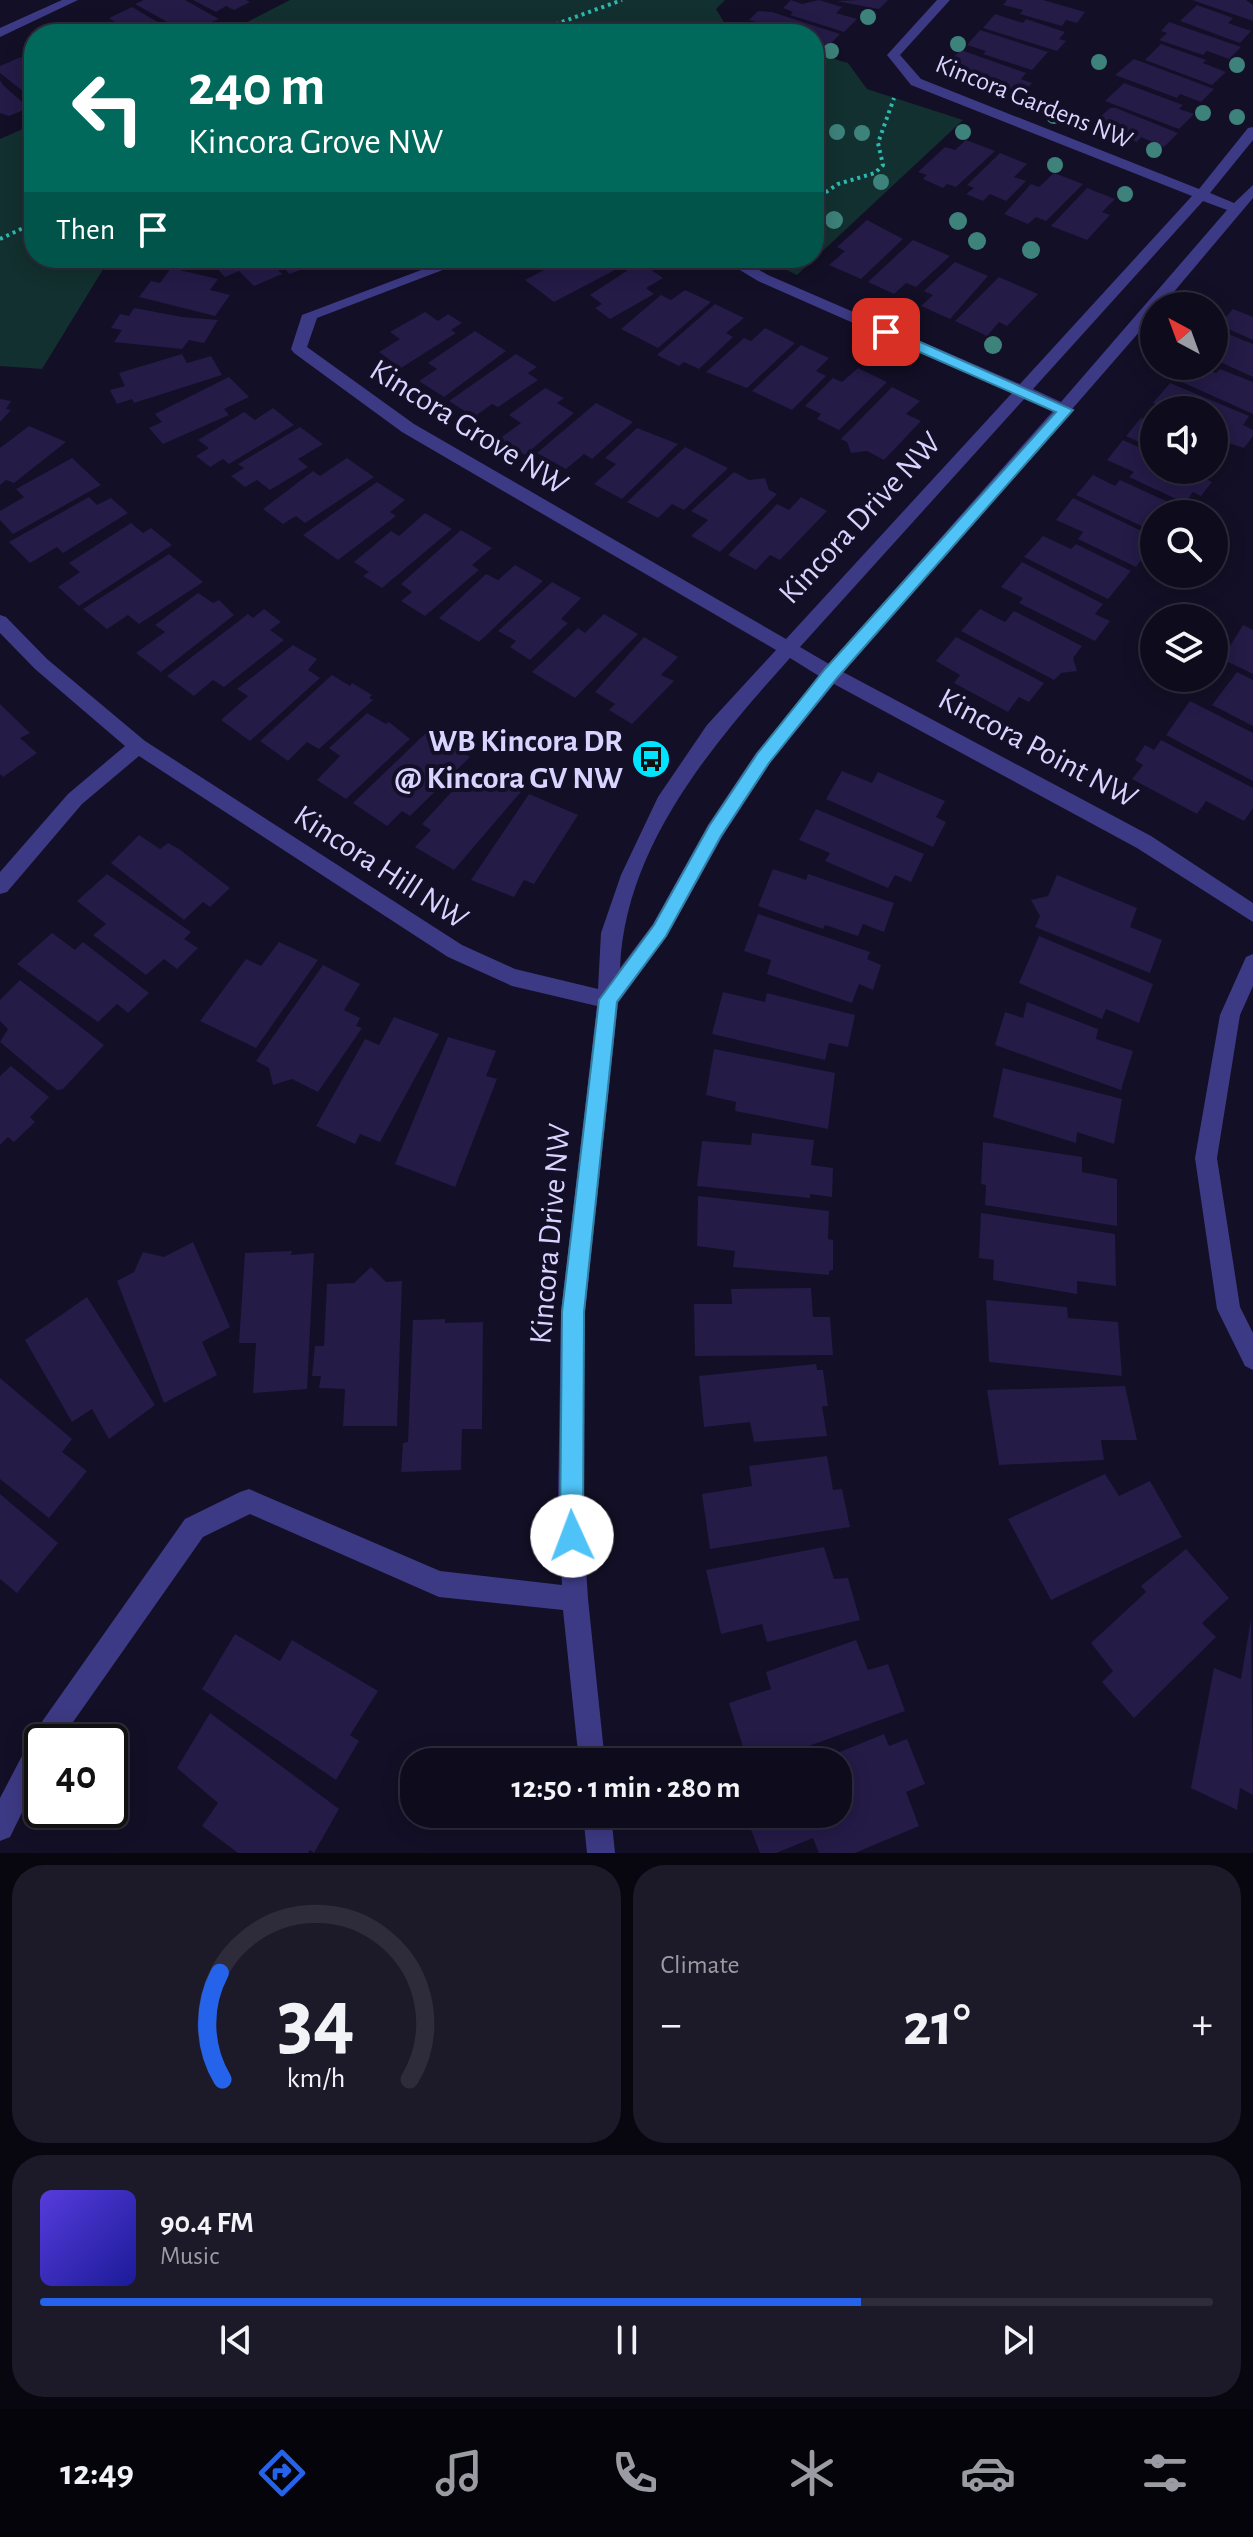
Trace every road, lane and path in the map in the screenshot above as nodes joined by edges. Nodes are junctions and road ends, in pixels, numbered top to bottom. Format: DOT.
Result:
graph roads {
  1 [pos="72,0"];
  2 [pos="622,0"];
  3 [pos="944,0"];
  4 [pos="562,23"];
  5 [pos="559,24"];
  6 [pos="565,24"];
  7 [pos="0,33"];
  8 [pos="894,98"];
  9 [pos="1253,131"];
  10 [pos="1253,189"];
  11 [pos="824,193"];
  12 [pos="1201,195"];
  13 [pos="1237,209"];
  14 [pos="24,228"];
  15 [pos="0,239"];
  16 [pos="439,268"];
  17 [pos="745,268"];
  18 [pos="1166,292"];
  19 [pos="1140,323"];
  20 [pos="1022,391"];
  21 [pos="1066,410"];
  22 [pos="0,622"];
  23 [pos="787,648"];
  24 [pos="831,674"];
  25 [pos="138,746"];
  26 [pos="0,886"];
  27 [pos="1253,914"];
  28 [pos="1253,963"];
  29 [pos="608,1000"];
  30 [pos="1253,1358"];
  31 [pos="575,1599"];
  32 [pos="55,1724"];
  33 [pos="591,1748"];
  34 [pos="24,1779"];
  35 [pos="0,1827"];
  36 [pos="598,1828"];
  37 [pos="601,1853"];
  1 -- 7 [label="street"];
  2 -- 4 [label="path"];
  3 -- 12 [label="street, Kincora Gardens NW"];
  4 -- 5 [label="path"];
  4 -- 6 [label="path"];
  8 -- 11 [label="path"];
  9 -- 12 [label="street, Kincora Drive NW"];
  10 -- 13 [label="street"];
  12 -- 13 [label="street, Kincora Gardens NW"];
  12 -- 20 [label="street, Kincora Drive NW"];
  13 -- 18 [label="street"];
  14 -- 15 [label="path"];
  16 -- 23 [label="street, Kincora Grove NW"];
  17 -- 20 [label="street"];
  19 -- 21 [label="street"];
  20 -- 21 [label="street"];
  20 -- 23 [label="street, Kincora Drive NW"];
  21 -- 24 [label="street"];
  22 -- 25 [label="street, Kincora Hill NW"];
  23 -- 24 [label="street, Kincora Point NW"];
  23 -- 29 [label="street, Kincora Drive NW"];
  24 -- 27 [label="street, Kincora Point NW"];
  24 -- 29 [label="street"];
  25 -- 26 [label="street"];
  25 -- 29 [label="street, Kincora Hill NW"];
  28 -- 30 [label="street"];
  29 -- 31 [label="street, Kincora Drive NW"];
  31 -- 32 [label="street"];
  31 -- 33 [label="street, Kincora Drive NW"];
  34 -- 35 [label="street"];
  36 -- 37 [label="street"];
}
